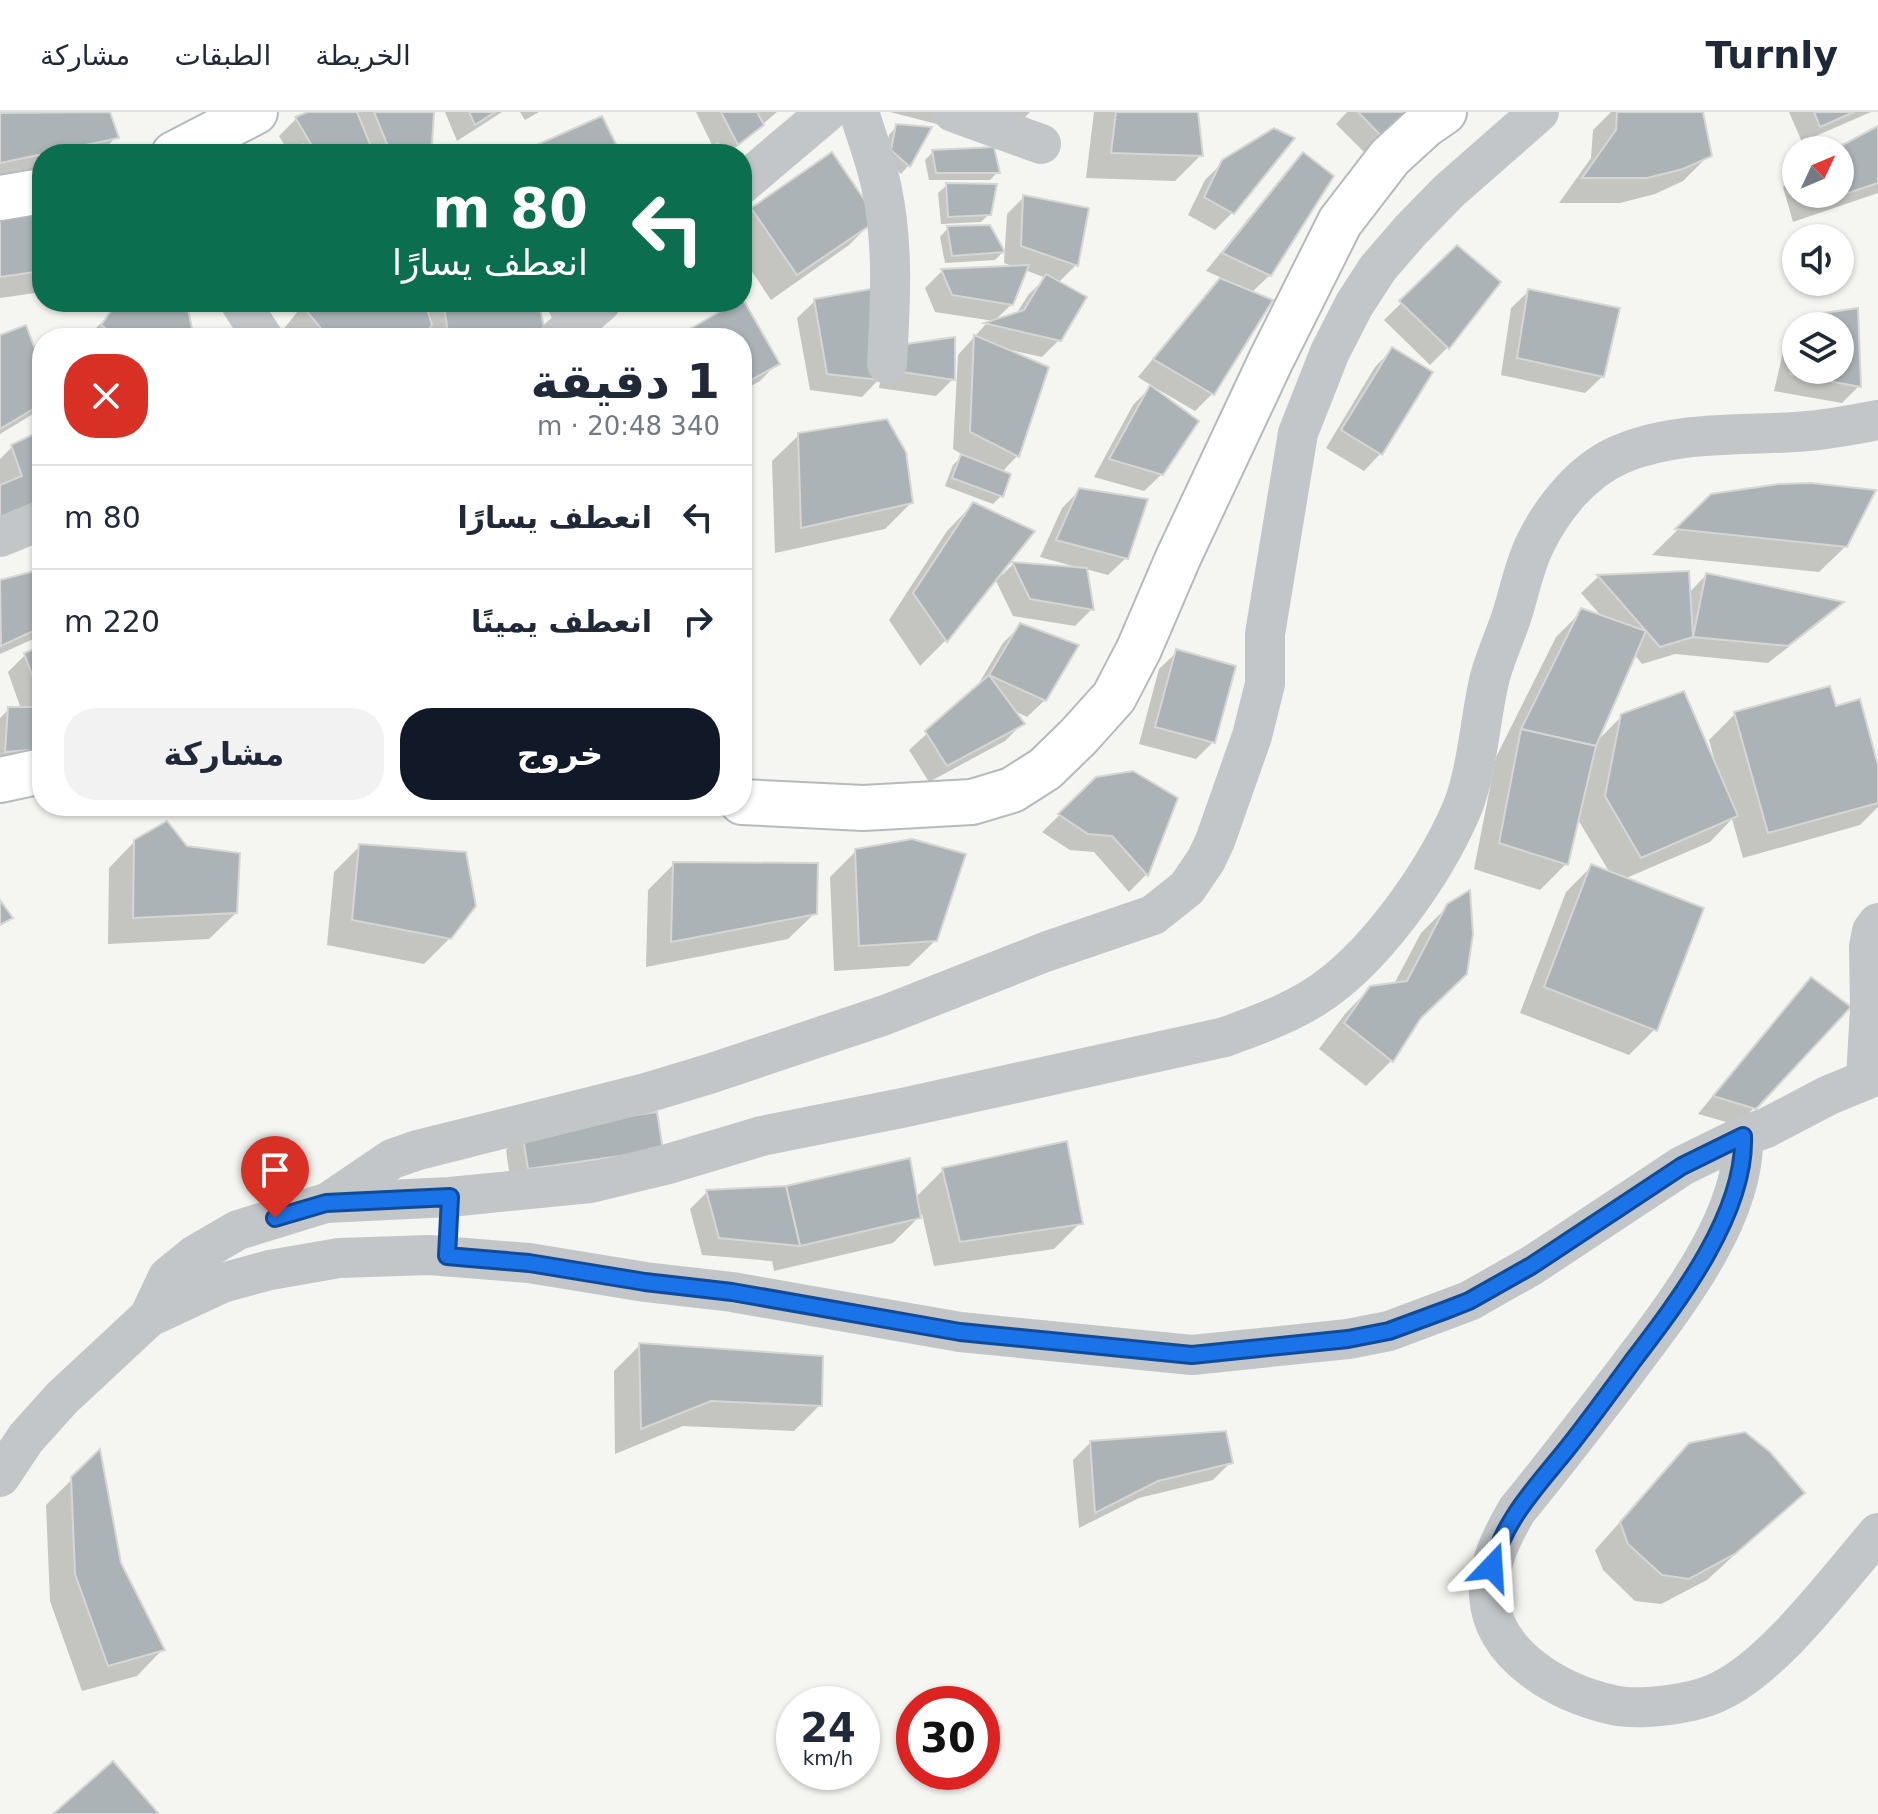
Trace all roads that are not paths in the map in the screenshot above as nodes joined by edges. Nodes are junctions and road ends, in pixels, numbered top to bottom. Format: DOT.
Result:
graph roads {
  1 [pos="255,112"];
  2 [pos="827,112"];
  3 [pos="859,112"];
  4 [pos="953,112"];
  5 [pos="1444,112"];
  6 [pos="1539,112"];
  7 [pos="193,144"];
  8 [pos="1041,144"];
  9 [pos="752,176"];
  10 [pos="32,193"];
  11 [pos="0,198"];
  12 [pos="589,312"];
  13 [pos="571,328"];
  14 [pos="887,364"];
  15 [pos="1878,420"];
  16 [pos="32,524"];
  17 [pos="0,537"];
  18 [pos="32,773"];
  19 [pos="0,780"];
  20 [pos="752,802"];
  21 [pos="1878,923"];
  22 [pos="1872,1077"];
  23 [pos="1743,1136"];
  24 [pos="450,1197"];
  25 [pos="326,1203"];
  26 [pos="447,1256"];
  27 [pos="149,1317"];
  28 [pos="0,1477"];
  29 [pos="1878,1533"];
  1 -- 7 [label="street"];
  2 -- 9 [label="street"];
  3 -- 14 [label="street"];
  4 -- 8 [label="street"];
  5 -- 20 [label="street"];
  6 -- 25 [label="street"];
  10 -- 11 [label="street"];
  12 -- 13 [label="street"];
  15 -- 24 [label="street"];
  16 -- 17 [label="street"];
  18 -- 19 [label="street"];
  21 -- 22 [label="street"];
  22 -- 23 [label="street"];
  23 -- 26 [label="street"];
  23 -- 29 [label="street"];
  24 -- 25 [label="street"];
  24 -- 26 [label="street"];
  25 -- 27 [label="street"];
  26 -- 27 [label="street"];
  27 -- 28 [label="street"];
}
